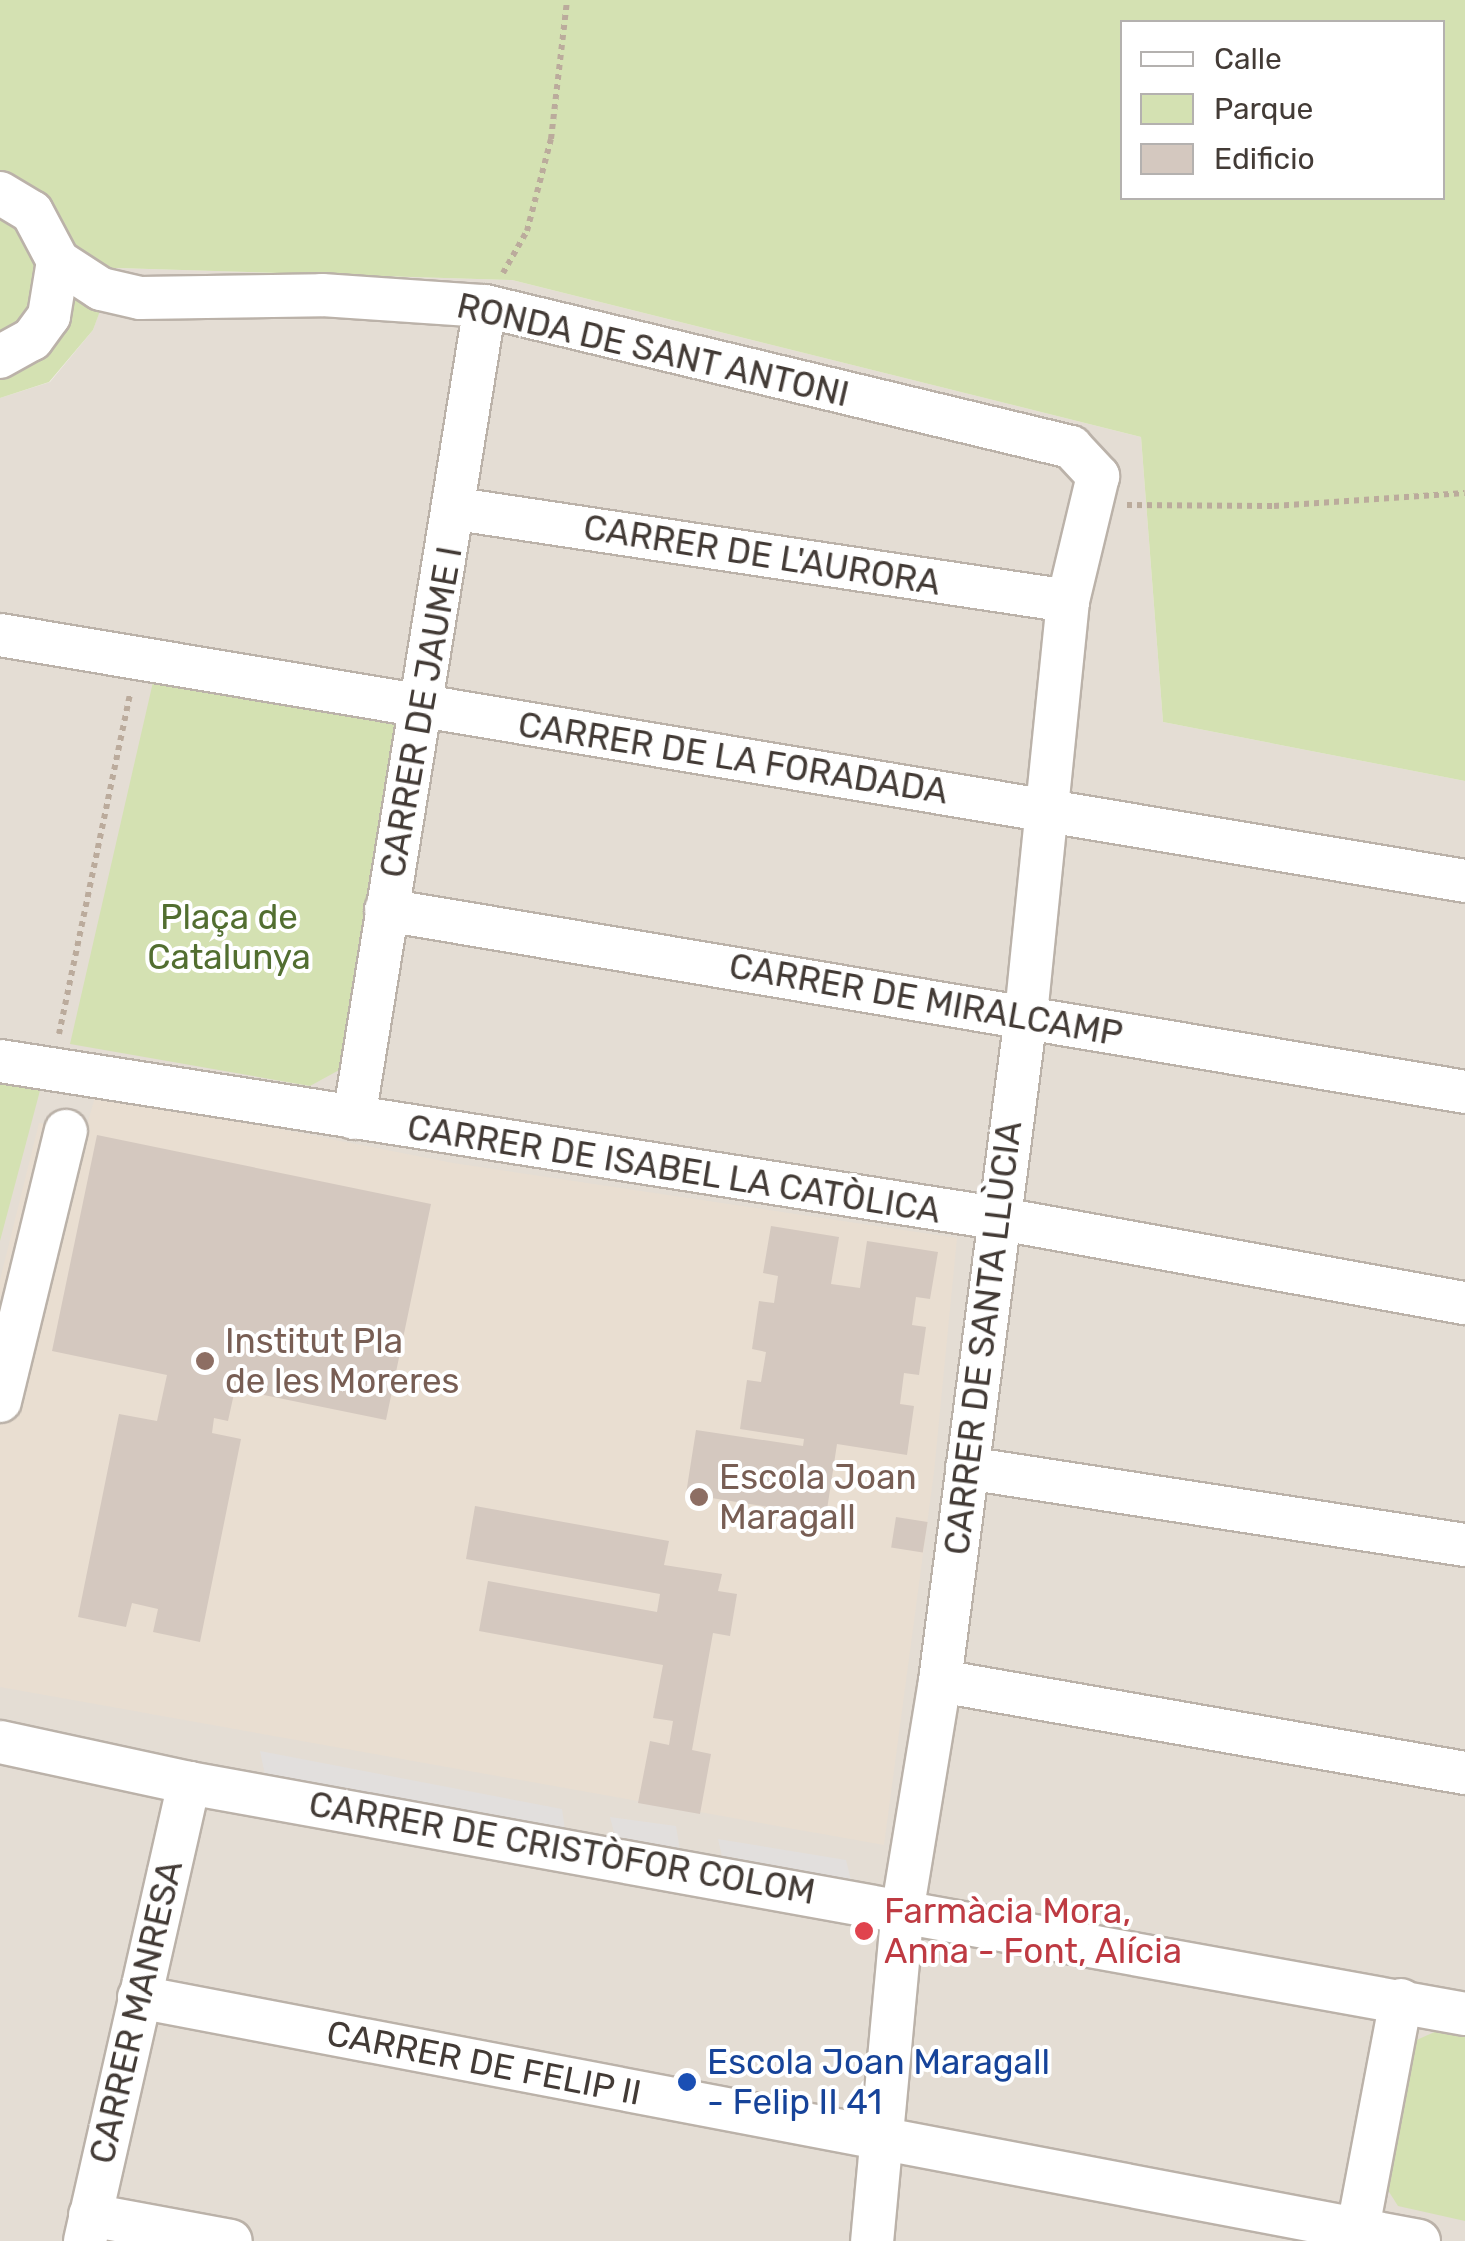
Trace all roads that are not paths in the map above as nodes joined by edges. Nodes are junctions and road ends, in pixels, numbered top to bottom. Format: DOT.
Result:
graph roads {
  1 [pos="0,193"];
  2 [pos="58,261"];
  3 [pos="485,306"];
  4 [pos="0,357"];
  5 [pos="1071,447"];
  6 [pos="457,509"];
  7 [pos="1068,601"];
  8 [pos="0,635"];
  9 [pos="418,706"];
  10 [pos="1051,810"];
  11 [pos="1465,881"];
  12 [pos="386,910"];
  13 [pos="1026,1016"];
  14 [pos="0,1061"];
  15 [pos="1465,1092"];
  16 [pos="354,1118"];
  17 [pos="66,1131"];
  18 [pos="996,1218"];
  19 [pos="1465,1303"];
  20 [pos="0,1400"];
  21 [pos="967,1468"];
  22 [pos="1465,1545"];
  23 [pos="940,1681"];
  24 [pos="0,1742"];
  25 [pos="1465,1772"];
  26 [pos="189,1783"];
  27 [pos="903,1908"];
  28 [pos="140,1998"];
  29 [pos="1401,2000"];
  30 [pos="1465,2014"];
  31 [pos="883,2138"];
  32 [pos="88,2228"];
  33 [pos="1358,2228"];
  34 [pos="230,2241"];
  35 [pos="872,2241"];
  36 [pos="1418,2241"];
  1 -- 2 [label="street"];
  2 -- 3 [label="street, RONDA DE SANT ANTONI"];
  2 -- 4 [label="street"];
  3 -- 5 [label="street, RONDA DE SANT ANTONI"];
  3 -- 6 [label="street, CARRER DE JAUME I"];
  5 -- 7 [label="street, CARRER DE SANTA LLÙCIA"];
  6 -- 7 [label="street, CARRER DE L'AURORA"];
  6 -- 9 [label="street, CARRER DE JAUME I"];
  7 -- 10 [label="street, CARRER DE SANTA LLÙCIA"];
  8 -- 9 [label="street, CARRER DE LA FORADADA"];
  9 -- 10 [label="street, CARRER DE LA FORADADA"];
  9 -- 12 [label="street, CARRER DE JAUME I"];
  10 -- 11 [label="street, CARRER DE LA FORADADA"];
  10 -- 13 [label="street, CARRER DE SANTA LLÙCIA"];
  12 -- 13 [label="street, CARRER DE MIRALCAMP"];
  12 -- 16 [label="street, CARRER DE JAUME I"];
  13 -- 15 [label="street, CARRER DE MIRALCAMP"];
  13 -- 18 [label="street, CARRER DE SANTA LLÙCIA"];
  14 -- 16 [label="street, CARRER DE ISABEL LA CATÒLICA"];
  16 -- 18 [label="street, CARRER DE ISABEL LA CATÒLICA"];
  17 -- 20 [label="street"];
  18 -- 19 [label="street, CARRER DE ISABEL LA CATÒLICA"];
  18 -- 21 [label="street, CARRER DE SANTA LLÙCIA"];
  21 -- 22 [label="street"];
  21 -- 23 [label="street, CARRER DE SANTA LLÙCIA"];
  23 -- 25 [label="street"];
  23 -- 27 [label="street, CARRER DE SANTA LLÙCIA"];
  24 -- 26 [label="street, CARRER DE CRISTÒFOR COLOM"];
  26 -- 27 [label="street, CARRER DE CRISTÒFOR COLOM"];
  26 -- 28 [label="street, CARRER MANRESA"];
  27 -- 29 [label="street, CARRER DE CRISTÒFOR COLOM"];
  27 -- 31 [label="street, CARRER DE SANTA LLÙCIA"];
  28 -- 31 [label="street, CARRER DE FELIP II"];
  28 -- 32 [label="street, CARRER MANRESA"];
  29 -- 30 [label="street, CARRER DE CRISTÒFOR COLOM"];
  29 -- 33 [label="street"];
  31 -- 33 [label="street, CARRER DE FELIP II"];
  31 -- 35 [label="street, CARRER DE SANTA LLÙCIA"];
  32 -- 34 [label="street"];
  33 -- 36 [label="street, CARRER DE FELIP II"];
}
